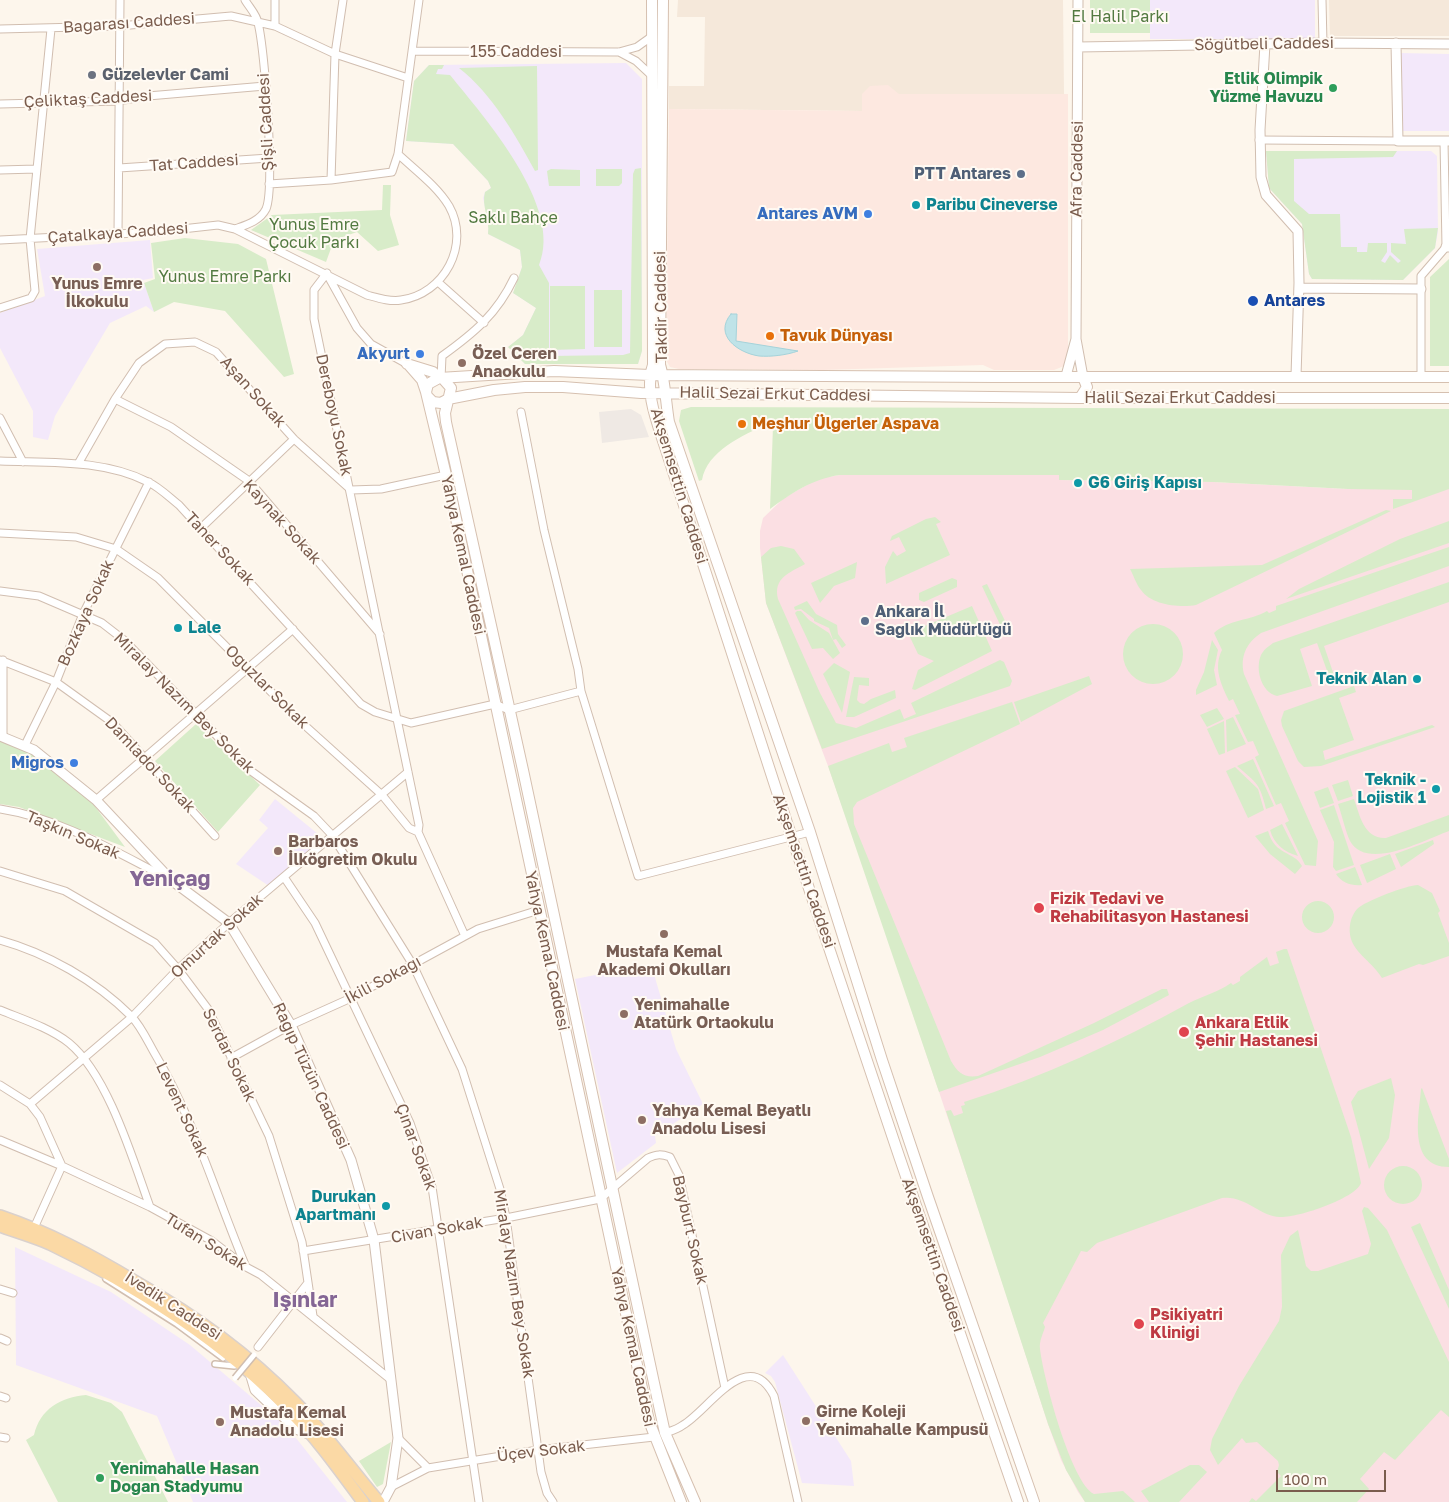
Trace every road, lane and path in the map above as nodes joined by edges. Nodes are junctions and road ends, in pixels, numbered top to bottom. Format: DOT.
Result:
graph roads {
  1 [pos="120,0"];
  2 [pos="245,0"];
  3 [pos="275,0"];
  4 [pos="343,0"];
  5 [pos="419,0"];
  6 [pos="652,0"];
  7 [pos="663,0"];
  8 [pos="1078,0"];
  9 [pos="1322,0"];
  10 [pos="258,21"];
  11 [pos="119,26"];
  12 [pos="275,26"];
  13 [pos="0,29"];
  14 [pos="51,29"];
  15 [pos="651,37"];
  16 [pos="1323,43"];
  17 [pos="1396,43"];
  18 [pos="1265,44"];
  19 [pos="1449,44"];
  20 [pos="1078,47"];
  21 [pos="412,51"];
  22 [pos="619,52"];
  23 [pos="335,54"];
  24 [pos="651,76"];
  25 [pos="408,78"];
  26 [pos="265,86"];
  27 [pos="118,101"];
  28 [pos="44,103"];
  29 [pos="0,104"];
  30 [pos="1259,140"];
  31 [pos="1398,141"];
  32 [pos="1447,141"];
  33 [pos="398,154"];
  34 [pos="269,158"];
  35 [pos="36,168"];
  36 [pos="119,168"];
  37 [pos="0,170"];
  38 [pos="331,180"];
  39 [pos="269,184"];
  40 [pos="235,229"];
  41 [pos="118,234"];
  42 [pos="30,239"];
  43 [pos="0,240"];
  44 [pos="1447,247"];
  45 [pos="327,273"];
  46 [pos="514,278"];
  47 [pos="438,282"];
  48 [pos="1299,288"];
  49 [pos="1421,289"];
  50 [pos="0,308"];
  51 [pos="484,323"];
  52 [pos="1076,339"];
  53 [pos="407,364"];
  54 [pos="650,375"];
  55 [pos="664,375"];
  56 [pos="1066,376"];
  57 [pos="1296,376"];
  58 [pos="1083,377"];
  59 [pos="1421,377"];
  60 [pos="1449,377"];
  61 [pos="441,379"];
  62 [pos="650,393"];
  63 [pos="664,393"];
  64 [pos="427,394"];
  65 [pos="1065,397"];
  66 [pos="1080,398"];
  67 [pos="1449,398"];
  68 [pos="115,399"];
  69 [pos="448,399"];
  70 [pos="521,412"];
  71 [pos="0,418"];
  72 [pos="294,439"];
  73 [pos="0,461"];
  74 [pos="23,462"];
  75 [pos="78,464"];
  76 [pos="446,475"];
  77 [pos="249,481"];
  78 [pos="149,482"];
  79 [pos="351,490"];
  80 [pos="201,528"];
  81 [pos="0,533"];
  82 [pos="116,549"];
  83 [pos="0,591"];
  84 [pos="84,614"];
  85 [pos="293,629"];
  86 [pos="381,636"];
  87 [pos="2,660"];
  88 [pos="248,669"];
  89 [pos="56,682"];
  90 [pos="581,692"];
  91 [pos="495,704"];
  92 [pos="510,710"];
  93 [pos="196,715"];
  94 [pos="398,718"];
  95 [pos="1,736"];
  96 [pos="25,745"];
  97 [pos="145,759"];
  98 [pos="408,772"];
  99 [pos="382,795"];
  100 [pos="96,800"];
  101 [pos="0,809"];
  102 [pos="418,832"];
  103 [pos="810,832"];
  104 [pos="332,835"];
  105 [pos="215,836"];
  106 [pos="792,837"];
  107 [pos="0,871"];
  108 [pos="284,877"];
  109 [pos="172,880"];
  110 [pos="539,910"];
  111 [pos="229,923"];
  112 [pos="465,936"];
  113 [pos="0,940"];
  114 [pos="413,964"];
  115 [pos="178,969"];
  116 [pos="351,998"];
  117 [pos="0,1010"];
  118 [pos="132,1017"];
  119 [pos="292,1025"];
  120 [pos="230,1058"];
  121 [pos="83,1059"];
  122 [pos="0,1085"];
  123 [pos="30,1104"];
  124 [pos="0,1140"];
  125 [pos="62,1166"];
  126 [pos="612,1188"];
  127 [pos="600,1199"];
  128 [pos="150,1207"];
  129 [pos="0,1216"];
  130 [pos="506,1218"];
  131 [pos="0,1226"];
  132 [pos="34,1228"];
  133 [pos="0,1230"];
  134 [pos="438,1230"];
  135 [pos="374,1240"];
  136 [pos="303,1250"];
  137 [pos="246,1268"];
  138 [pos="307,1284"];
  139 [pos="0,1289"];
  140 [pos="13,1293"];
  141 [pos="294,1301"];
  142 [pos="313,1316"];
  143 [pos="258,1347"];
  144 [pos="254,1356"];
  145 [pos="215,1364"];
  146 [pos="235,1378"];
  147 [pos="390,1379"];
  148 [pos="725,1388"];
  149 [pos="666,1433"];
  150 [pos="654,1437"];
  151 [pos="398,1438"];
  152 [pos="538,1450"];
  153 [pos="472,1460"];
  154 [pos="428,1468"];
  155 [pos="391,1488"];
  156 [pos="363,1502"];
  157 [pos="379,1502"];
  158 [pos="384,1502"];
  159 [pos="479,1502"];
  160 [pos="553,1502"];
  161 [pos="681,1502"];
  162 [pos="695,1502"];
  163 [pos="798,1502"];
  164 [pos="1018,1502"];
  165 [pos="1034,1502"];
  1 -- 11 [label="street"];
  2 -- 10 [label="street, Şişli Caddesi"];
  3 -- 12 [label="street"];
  4 -- 23 [label="street"];
  5 -- 21 [label="street"];
  6 -- 15 [label="main road, Takdir Caddesi"];
  7 -- 55 [label="main road, Takdir Caddesi"];
  8 -- 20 [label="street, Afra Caddesi"];
  9 -- 16 [label="street"];
  10 -- 11 [label="street, Bağarası Caddesi"];
  10 -- 12 [label="street, Bağarası Caddesi"];
  10 -- 26 [label="street, Şişli Caddesi"];
  11 -- 14 [label="street, Bağarası Caddesi"];
  11 -- 27 [label="street"];
  12 -- 23 [label="street, Bağarası Caddesi"];
  13 -- 14 [label="street, Bağarası Caddesi"];
  14 -- 28 [label="street"];
  15 -- 22 [label="street, 155 Caddesi"];
  15 -- 24 [label="main road, Takdir Caddesi"];
  16 -- 17 [label="street, Söğütbeli Caddesi"];
  16 -- 18 [label="street, Söğütbeli Caddesi"];
  17 -- 19 [label="street, Söğütbeli Caddesi"];
  17 -- 31 [label="street"];
  18 -- 20 [label="street, Söğütbeli Caddesi"];
  18 -- 30 [label="street"];
  20 -- 52 [label="street, Afra Caddesi"];
  21 -- 22 [label="street, 155 Caddesi"];
  21 -- 25 [label="street"];
  22 -- 24 [label="street"];
  23 -- 25 [label="street, Bağarası Caddesi"];
  23 -- 38 [label="street"];
  24 -- 54 [label="main road, Takdir Caddesi"];
  25 -- 33 [label="street"];
  26 -- 27 [label="street, Çeliktaş Caddesi"];
  26 -- 34 [label="street, Şişli Caddesi"];
  27 -- 28 [label="street, Çeliktaş Caddesi"];
  27 -- 36 [label="street"];
  28 -- 29 [label="street, Çeliktaş Caddesi"];
  28 -- 35 [label="street"];
  30 -- 31 [label="street"];
  30 -- 48 [label="street"];
  31 -- 32 [label="street"];
  32 -- 44 [label="street"];
  33 -- 38 [label="street"];
  33 -- 47 [label="street"];
  34 -- 36 [label="street, Tat Caddesi"];
  34 -- 39 [label="street, Şişli Caddesi"];
  35 -- 37 [label="street"];
  35 -- 42 [label="street"];
  36 -- 41 [label="street"];
  38 -- 39 [label="street"];
  39 -- 40 [label="street, Şişli Caddesi"];
  40 -- 41 [label="street, Çatalkaya Caddesi"];
  40 -- 45 [label="street, Çatalkaya Caddesi"];
  41 -- 42 [label="street, Çatalkaya Caddesi"];
  42 -- 43 [label="street, Çatalkaya Caddesi"];
  42 -- 50 [label="street"];
  44 -- 49 [label="street"];
  45 -- 47 [label="street"];
  45 -- 53 [label="street"];
  45 -- 79 [label="street, Dereboyu Sokak"];
  46 -- 51 [label="street"];
  47 -- 51 [label="street"];
  48 -- 49 [label="street"];
  48 -- 57 [label="street"];
  49 -- 59 [label="street"];
  51 -- 61 [label="street"];
  52 -- 56 [label="street, Afra Caddesi"];
  52 -- 58 [label="street, Afra Caddesi"];
  53 -- 61 [label="main road"];
  53 -- 64 [label="main road, Yahya Kemal Caddesi"];
  54 -- 55 [label="main road, Takdir Caddesi"];
  54 -- 61 [label="main road"];
  54 -- 62 [label="main road"];
  55 -- 56 [label="main road, Halil Sezai Erkut Caddesi"];
  55 -- 63 [label="main road, Halil Sezai Erkut Caddesi"];
  56 -- 58 [label="main road, Halil Sezai Erkut Caddesi"];
  56 -- 65 [label="main road"];
  57 -- 58 [label="main road, Halil Sezai Erkut Caddesi"];
  57 -- 59 [label="main road, Halil Sezai Erkut Caddesi"];
  58 -- 66 [label="main road"];
  59 -- 60 [label="main road, Halil Sezai Erkut Caddesi"];
  61 -- 64 [label="main road"];
  61 -- 69 [label="main road"];
  62 -- 63 [label="main road, Akşemsettin Caddesi"];
  62 -- 69 [label="main road"];
  62 -- 106 [label="main road, Akşemsettin Caddesi"];
  63 -- 65 [label="main road, Halil Sezai Erkut Caddesi"];
  63 -- 103 [label="main road, Akşemsettin Caddesi"];
  64 -- 69 [label="main road"];
  64 -- 76 [label="main road, Yahya Kemal Caddesi"];
  65 -- 66 [label="main road, Halil Sezai Erkut Caddesi"];
  66 -- 67 [label="main road, Halil Sezai Erkut Caddesi"];
  68 -- 72 [label="street, Aşan Sokak"];
  68 -- 75 [label="street, Aşan Sokak"];
  68 -- 77 [label="street, Kaynak Sokak"];
  69 -- 92 [label="main road, Yahya Kemal Caddesi"];
  70 -- 90 [label="street"];
  71 -- 74 [label="street"];
  72 -- 77 [label="street"];
  72 -- 79 [label="street, Aşan Sokak"];
  73 -- 74 [label="street, Taner Sokak"];
  74 -- 75 [label="street, Taner Sokak"];
  75 -- 78 [label="street, Taner Sokak"];
  76 -- 79 [label="street"];
  76 -- 91 [label="main road, Yahya Kemal Caddesi"];
  77 -- 80 [label="street"];
  77 -- 86 [label="street, Kaynak Sokak"];
  78 -- 80 [label="street, Taner Sokak"];
  78 -- 82 [label="street, Bozkaya Sokak"];
  79 -- 86 [label="street, Dereboyu Sokak"];
  80 -- 85 [label="street, Taner Sokak"];
  81 -- 82 [label="street, Oğuzlar Sokak"];
  82 -- 84 [label="street, Bozkaya Sokak"];
  82 -- 88 [label="street, Oğuzlar Sokak"];
  83 -- 84 [label="street, Miralay Nazım Bey Sokak"];
  84 -- 89 [label="street, Bozkaya Sokak"];
  84 -- 93 [label="street, Miralay Nazım Bey Sokak"];
  85 -- 88 [label="street"];
  85 -- 94 [label="street, Taner Sokak"];
  86 -- 94 [label="street, Dereboyu Sokak"];
  87 -- 89 [label="street, Damladol Sokak"];
  87 -- 95 [label="street"];
  88 -- 93 [label="street"];
  88 -- 99 [label="street, Oğuzlar Sokak"];
  89 -- 96 [label="street, Bozkaya Sokak"];
  89 -- 97 [label="street, Damladol Sokak"];
  90 -- 92 [label="street"];
  90 -- 106 [label="street"];
  91 -- 92 [label="street"];
  91 -- 94 [label="street, Taner Sokak"];
  91 -- 110 [label="main road, Yahya Kemal Caddesi"];
  92 -- 126 [label="main road, Yahya Kemal Caddesi"];
  93 -- 97 [label="street"];
  93 -- 104 [label="street, Miralay Nazım Bey Sokak"];
  94 -- 98 [label="street, Dereboyu Sokak"];
  95 -- 96 [label="street, Ragıp Tüzün Caddesi"];
  96 -- 100 [label="street, Ragıp Tüzün Caddesi"];
  97 -- 100 [label="street"];
  97 -- 105 [label="street, Damladol Sokak"];
  98 -- 99 [label="street, Omurtak Sokak"];
  98 -- 102 [label="street, Dereboyu Sokak"];
  99 -- 102 [label="street, Oğuzlar Sokak"];
  99 -- 104 [label="street, Omurtak Sokak"];
  100 -- 109 [label="street, Ragıp Tüzün Caddesi"];
  101 -- 109 [label="street, Taşkın Sokak"];
  102 -- 112 [label="street, Oğuzlar Sokak"];
  103 -- 106 [label="street"];
  103 -- 165 [label="main road, Akşemsettin Caddesi"];
  104 -- 108 [label="street, Omurtak Sokak"];
  104 -- 114 [label="street, Miralay Nazım Bey Sokak"];
  106 -- 164 [label="main road, Akşemsettin Caddesi"];
  107 -- 115 [label="street, Serdar Sokak"];
  108 -- 111 [label="street, Omurtak Sokak"];
  108 -- 116 [label="street, Çınar Sokak"];
  109 -- 111 [label="street, Ragıp Tüzün Caddesi"];
  110 -- 112 [label="street, İkili Sokağı"];
  110 -- 127 [label="main road, Yahya Kemal Caddesi"];
  111 -- 115 [label="street, Omurtak Sokak"];
  111 -- 119 [label="street, Ragıp Tüzün Caddesi"];
  112 -- 114 [label="street, İkili Sokağı"];
  113 -- 118 [label="street, Levent Sokak"];
  114 -- 116 [label="street, İkili Sokağı"];
  114 -- 130 [label="street, Miralay Nazım Bey Sokak"];
  115 -- 118 [label="street, Omurtak Sokak"];
  115 -- 120 [label="street, Serdar Sokak"];
  116 -- 119 [label="street, İkili Sokağı"];
  116 -- 134 [label="street, Çınar Sokak"];
  117 -- 121 [label="street"];
  118 -- 121 [label="street, Omurtak Sokak"];
  118 -- 137 [label="street, Levent Sokak"];
  119 -- 120 [label="street, İkili Sokağı"];
  119 -- 135 [label="street, Ragıp Tüzün Caddesi"];
  120 -- 136 [label="street, Serdar Sokak"];
  121 -- 123 [label="street, Omurtak Sokak"];
  121 -- 128 [label="street"];
  122 -- 123 [label="street"];
  123 -- 125 [label="street"];
  124 -- 125 [label="street, Tufan Sokak"];
  125 -- 128 [label="street, Tufan Sokak"];
  125 -- 132 [label="street"];
  126 -- 127 [label="street, Bayburt Sokak"];
  126 -- 148 [label="street, Bayburt Sokak"];
  126 -- 149 [label="main road, Yahya Kemal Caddesi"];
  127 -- 130 [label="street, Civan Sokak"];
  127 -- 150 [label="main road, Yahya Kemal Caddesi"];
  128 -- 137 [label="street, Tufan Sokak"];
  129 -- 132 [label="main road, İvedik Caddesi"];
  130 -- 134 [label="street, Civan Sokak"];
  130 -- 152 [label="street, Miralay Nazım Bey Sokak"];
  131 -- 156 [label="main road, İvedik Caddesi"];
  132 -- 157 [label="main road, İvedik Caddesi"];
  133 -- 145 [label="street"];
  134 -- 135 [label="street, Civan Sokak"];
  134 -- 153 [label="street, Çınar Sokak"];
  135 -- 136 [label="street, Civan Sokak"];
  135 -- 147 [label="street, Ragıp Tüzün Caddesi"];
  136 -- 138 [label="street, Serdar Sokak"];
  137 -- 141 [label="street, Tufan Sokak"];
  138 -- 141 [label="street"];
  138 -- 142 [label="street, Serdar Sokak"];
  139 -- 140 [label="street"];
  141 -- 142 [label="street, Tufan Sokak"];
  141 -- 143 [label="street"];
  142 -- 147 [label="street, Tufan Sokak"];
  144 -- 146 [label="street, bridge"];
  147 -- 151 [label="street, Ragıp Tüzün Caddesi"];
  148 -- 149 [label="street"];
  148 -- 163 [label="street"];
  149 -- 150 [label="street"];
  149 -- 162 [label="main road, Yahya Kemal Caddesi"];
  150 -- 152 [label="street, Üçev Sokak"];
  150 -- 161 [label="main road, Yahya Kemal Caddesi"];
  151 -- 154 [label="street"];
  151 -- 155 [label="street, Ragıp Tüzün Caddesi"];
  152 -- 153 [label="street, Üçev Sokak"];
  152 -- 160 [label="street, Miralay Nazım Bey Sokak"];
  153 -- 154 [label="street, Üçev Sokak"];
  153 -- 159 [label="street, Çınar Sokak"];
  154 -- 155 [label="street, Üçev Sokak"];
  155 -- 158 [label="street, Ragıp Tüzün Caddesi"];
}
